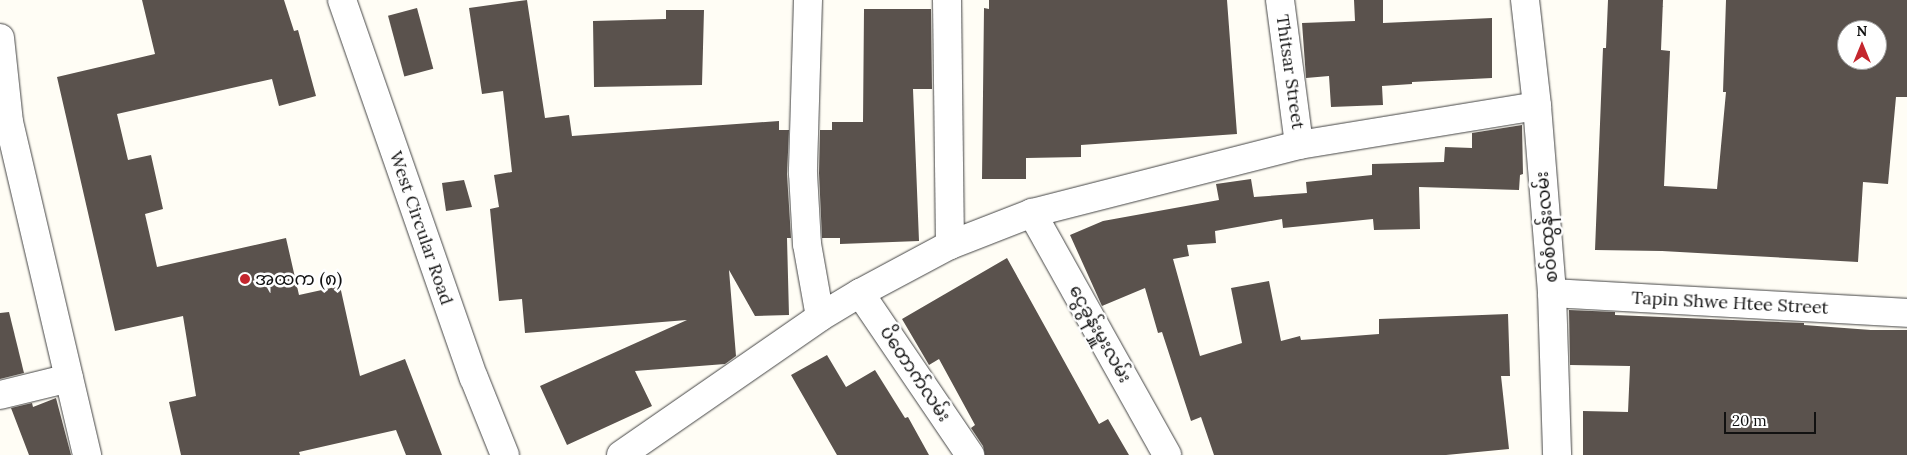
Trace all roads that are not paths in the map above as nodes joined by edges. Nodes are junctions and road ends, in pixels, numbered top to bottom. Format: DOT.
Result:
graph roads {
  1 [pos="342,0"];
  2 [pos="808,0"];
  3 [pos="947,0"];
  4 [pos="1280,0"];
  5 [pos="1525,0"];
  6 [pos="0,38"];
  7 [pos="1537,106"];
  8 [pos="1299,145"];
  9 [pos="1032,213"];
  10 [pos="950,245"];
  11 [pos="860,293"];
  12 [pos="1552,293"];
  13 [pos="1907,313"];
  14 [pos="820,317"];
  15 [pos="69,378"];
  16 [pos="0,395"];
  17 [pos="87,455"];
  18 [pos="505,455"];
  19 [pos="621,455"];
  20 [pos="970,455"];
  21 [pos="1167,455"];
  22 [pos="1557,455"];
  1 -- 18 [label="street, West Circular Road"];
  2 -- 14 [label="street"];
  3 -- 10 [label="street"];
  4 -- 8 [label="street, Thitsar Street"];
  5 -- 7 [label="street, စဝ်စံထွန်းလမ်း"];
  6 -- 15 [label="street"];
  7 -- 8 [label="street"];
  7 -- 12 [label="street, စဝ်စံထွန်းလမ်း"];
  8 -- 9 [label="street"];
  9 -- 10 [label="street"];
  9 -- 21 [label="street, ငွေခွန်းမှူးလမ်း"];
  10 -- 11 [label="street"];
  11 -- 14 [label="street"];
  11 -- 20 [label="street, ပိတောက်လမ်း"];
  12 -- 13 [label="street, Tapin Shwe Htee Street"];
  12 -- 22 [label="street, စဝ်စံထွန်းလမ်း"];
  14 -- 19 [label="street"];
  15 -- 16 [label="street"];
  15 -- 17 [label="street"];
}
